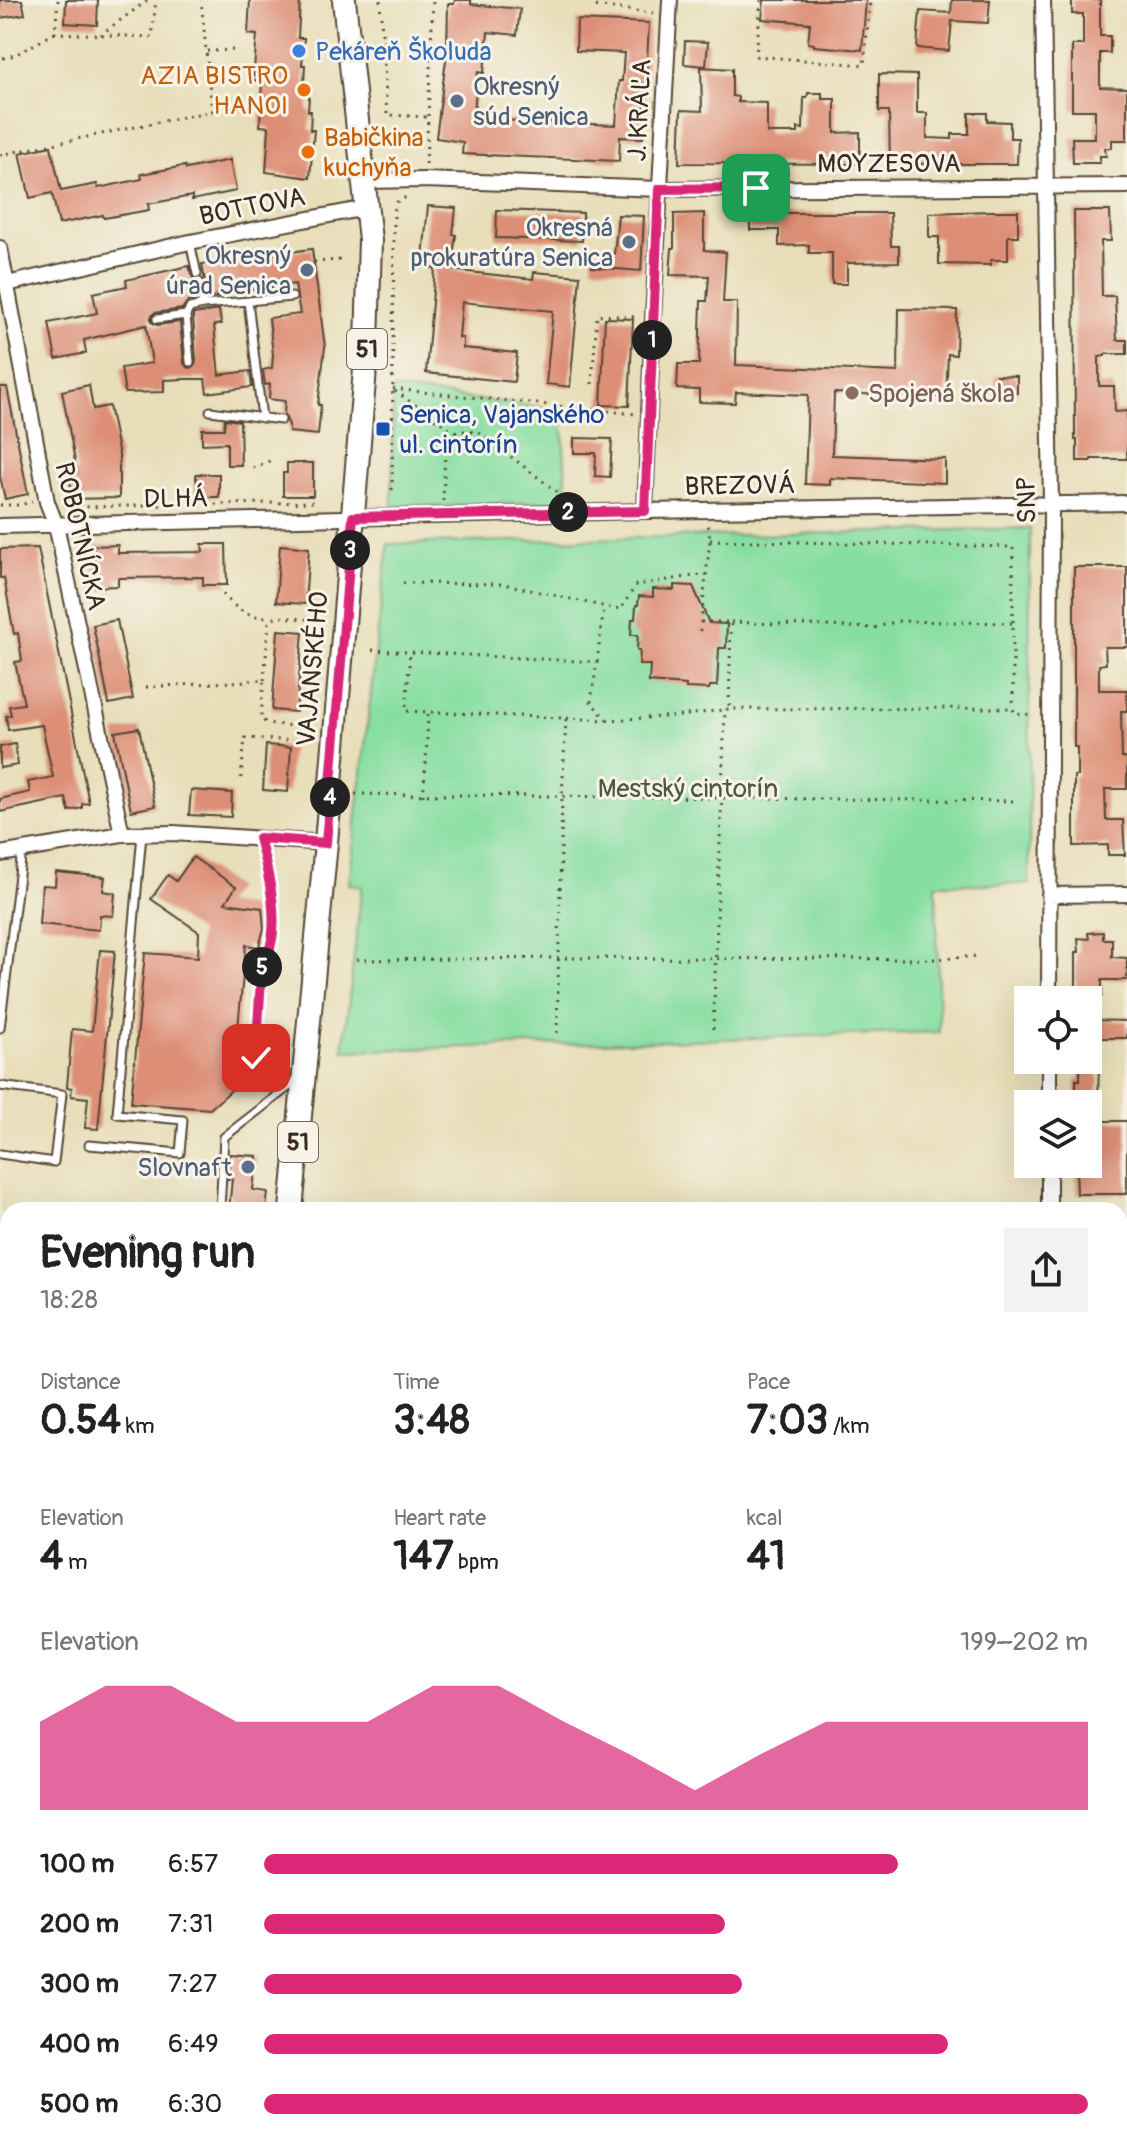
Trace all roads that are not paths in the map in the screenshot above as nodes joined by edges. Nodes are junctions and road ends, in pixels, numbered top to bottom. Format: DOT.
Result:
graph roads {
  1 [pos="344,0"];
  2 [pos="1043,0"];
  3 [pos="670,8"];
  4 [pos="363,181"];
  5 [pos="1045,186"];
  6 [pos="1127,186"];
  7 [pos="659,189"];
  8 [pos="366,208"];
  9 [pos="190,242"];
  10 [pos="0,248"];
  11 [pos="7,284"];
  12 [pos="292,297"];
  13 [pos="248,301"];
  14 [pos="203,305"];
  15 [pos="186,315"];
  16 [pos="157,319"];
  17 [pos="190,362"];
  18 [pos="210,411"];
  19 [pos="262,418"];
  20 [pos="281,420"];
  21 [pos="1127,503"];
  22 [pos="1051,504"];
  23 [pos="645,511"];
  24 [pos="353,517"];
  25 [pos="56,525"];
  26 [pos="0,526"];
  27 [pos="122,834"];
  28 [pos="142,834"];
  29 [pos="259,838"];
  30 [pos="326,843"];
  31 [pos="22,850"];
  32 [pos="0,854"];
  33 [pos="1127,894"];
  34 [pos="1049,895"];
  35 [pos="1049,986"];
  36 [pos="0,1028"];
  37 [pos="256,1058"];
  38 [pos="304,1074"];
  39 [pos="0,1086"];
  40 [pos="89,1145"];
  41 [pos="0,1154"];
  42 [pos="1049,1178"];
  43 [pos="220,1202"];
  44 [pos="292,1202"];
  45 [pos="1049,1202"];
  1 -- 4 [label="main road, 51"];
  2 -- 5 [label="street, SNP"];
  3 -- 7 [label="street, J. KRÁĽA"];
  4 -- 7 [label="street, MOYZESOVA"];
  4 -- 8 [label="main road, VAJANSKÉHO / 51"];
  5 -- 6 [label="street, MOYZESOVA"];
  5 -- 7 [label="street, MOYZESOVA"];
  5 -- 22 [label="street, SNP"];
  7 -- 23 [label="street, J. KRÁĽA"];
  8 -- 9 [label="street, BOTTOVA"];
  8 -- 24 [label="main road, VAJANSKÉHO / 51"];
  9 -- 11 [label="street, BOTTOVA"];
  9 -- 14 [label="lane"];
  10 -- 11 [label="street, ROBOTNÍCKA"];
  11 -- 25 [label="street, ROBOTNÍCKA"];
  12 -- 13 [label="lane"];
  13 -- 14 [label="lane"];
  13 -- 19 [label="lane"];
  14 -- 15 [label="lane"];
  15 -- 16 [label="lane"];
  15 -- 17 [label="lane"];
  18 -- 19 [label="lane"];
  19 -- 20 [label="lane"];
  21 -- 22 [label="street, BREZOVÁ"];
  22 -- 23 [label="street, BREZOVÁ"];
  22 -- 34 [label="street, SNP"];
  23 -- 24 [label="street, BREZOVÁ"];
  24 -- 25 [label="street, DLHÁ"];
  24 -- 30 [label="main road, VAJANSKÉHO / 51"];
  25 -- 26 [label="street, DLHÁ"];
  25 -- 27 [label="street, ROBOTNÍCKA"];
  27 -- 28 [label="street"];
  27 -- 31 [label="street"];
  28 -- 29 [label="street"];
  28 -- 40 [label="lane"];
  29 -- 30 [label="street"];
  29 -- 37 [label="lane"];
  30 -- 38 [label="main road, VAJANSKÉHO / 51"];
  31 -- 32 [label="street"];
  31 -- 36 [label="lane"];
  33 -- 34 [label="street"];
  34 -- 35 [label="street, SNP"];
  38 -- 43 [label="lane"];
  38 -- 44 [label="main road, VAJANSKÉHO / 51"];
  39 -- 41 [label="lane"];
  42 -- 45 [label="street"];
}
